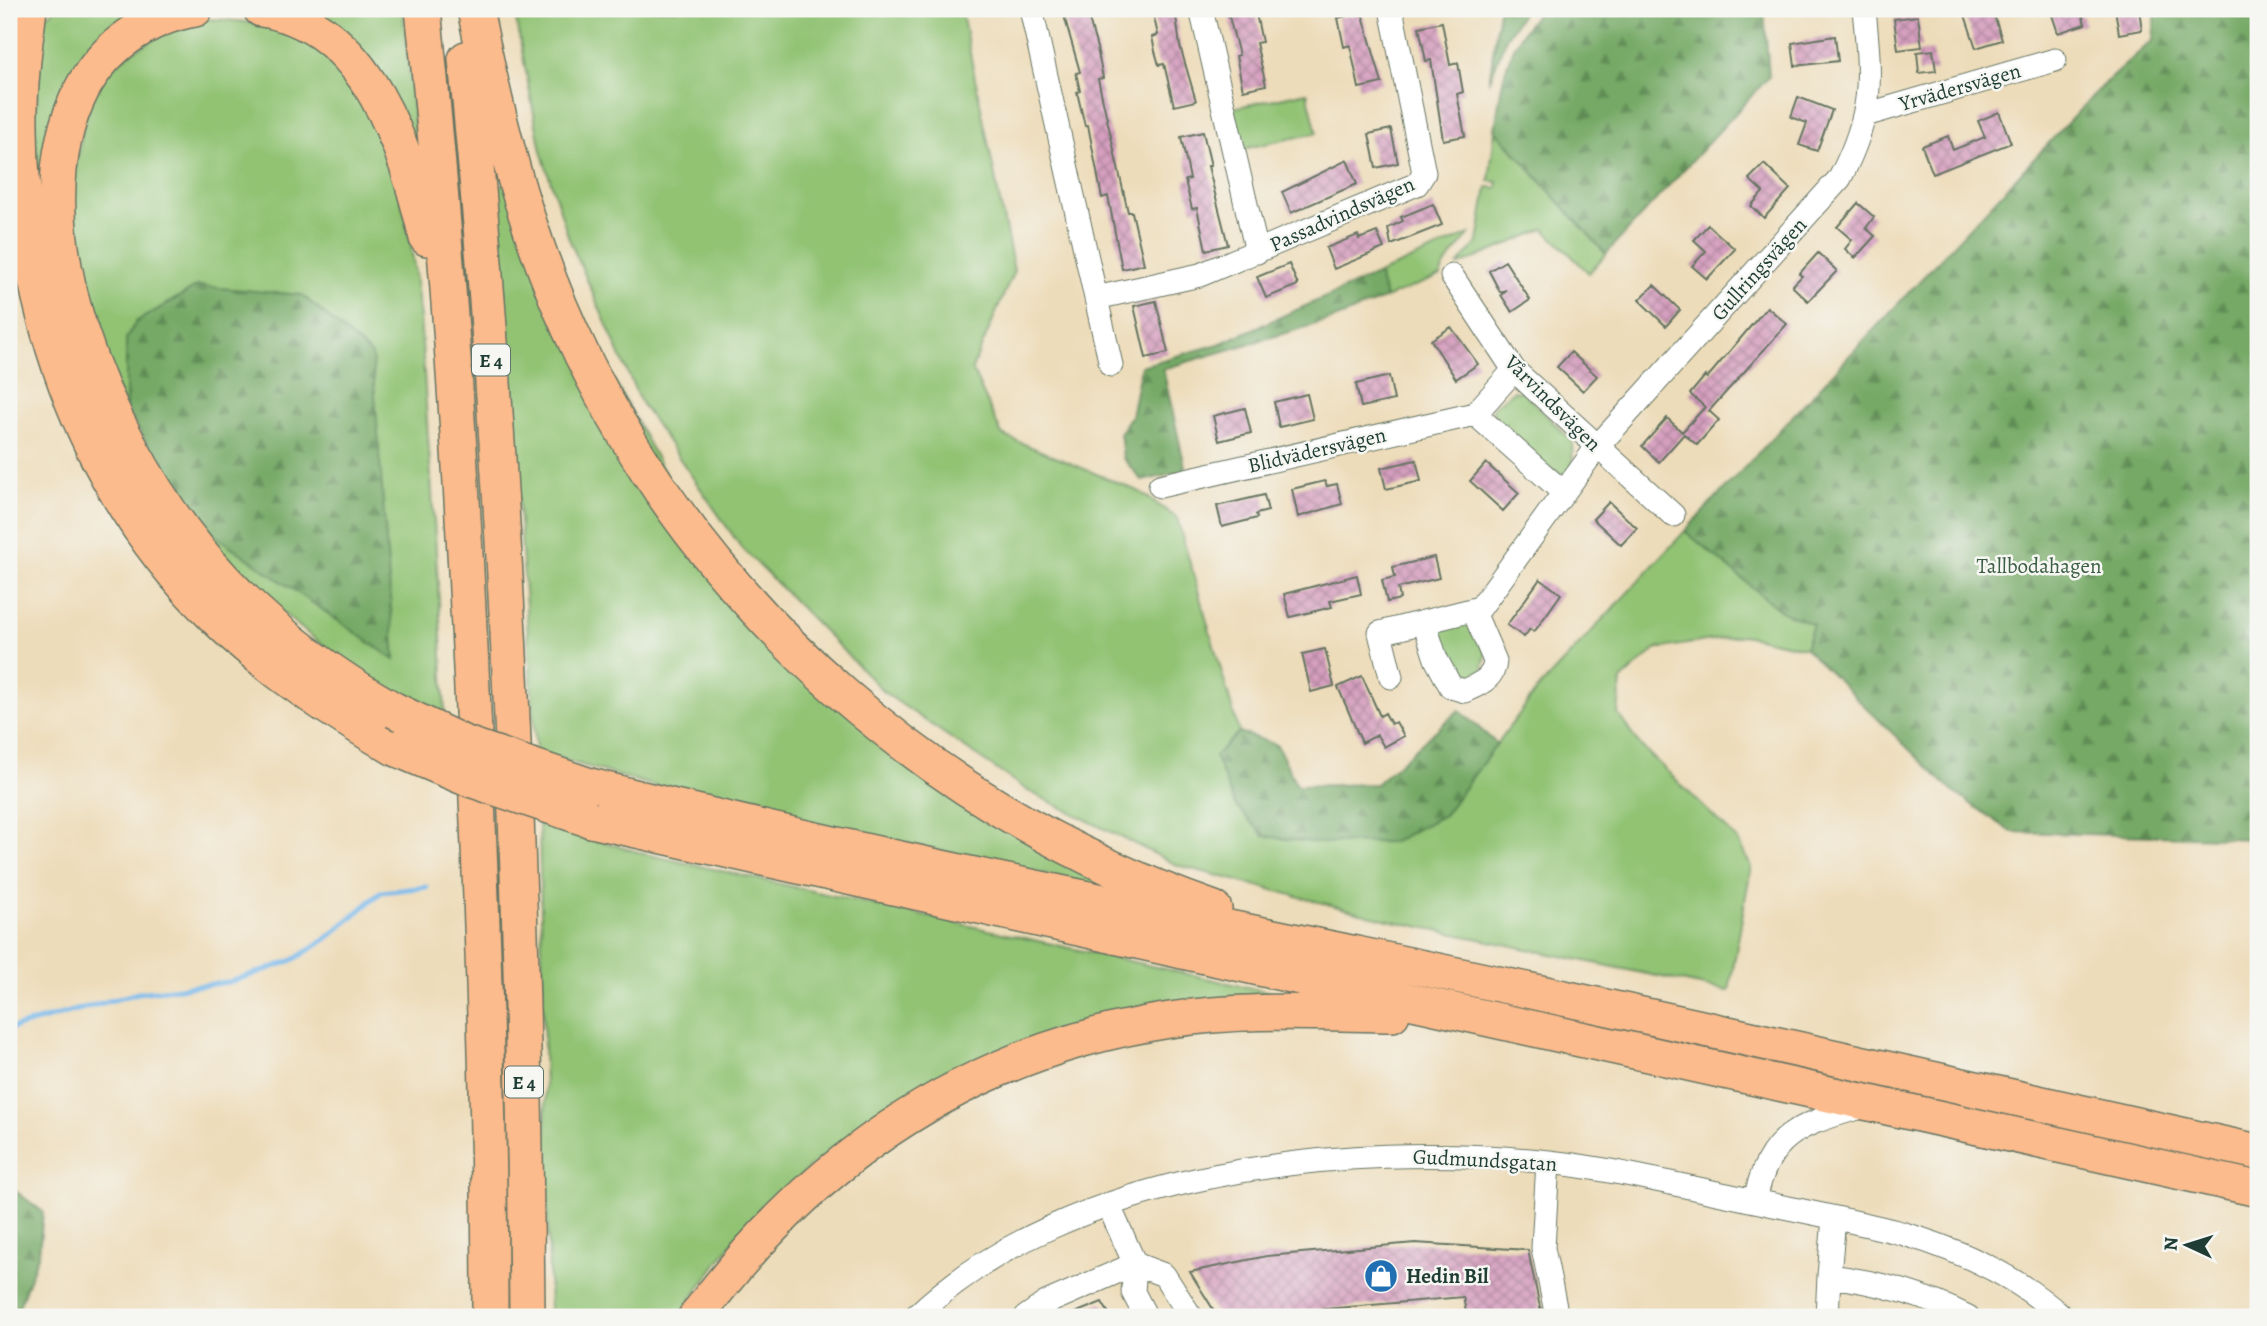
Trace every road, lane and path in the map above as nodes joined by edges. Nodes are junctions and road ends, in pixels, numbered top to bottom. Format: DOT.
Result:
graph roads {
  1 [pos="29,9"];
  2 [pos="195,9"];
  3 [pos="261,9"];
  4 [pos="423,9"];
  5 [pos="461,9"];
  6 [pos="475,9"];
  7 [pos="1031,9"];
  8 [pos="1201,9"];
  9 [pos="1391,9"];
  10 [pos="1864,9"];
  11 [pos="2055,60"];
  12 [pos="1866,115"];
  13 [pos="1257,252"];
  14 [pos="1452,276"];
  15 [pos="1096,299"];
  16 [pos="452,338"];
  17 [pos="1111,365"];
  18 [pos="1514,370"];
  19 [pos="1475,414"];
  20 [pos="1597,447"];
  21 [pos="1160,486"];
  22 [pos="1564,493"];
  23 [pos="1672,515"];
  24 [pos="1473,610"];
  25 [pos="1424,622"];
  26 [pos="1391,677"];
  27 [pos="590,803"];
  28 [pos="1364,956"];
  29 [pos="1616,1011"];
  30 [pos="1462,1014"];
  31 [pos="1609,1046"];
  32 [pos="1871,1104"];
  33 [pos="2258,1152"];
  34 [pos="1548,1162"];
  35 [pos="2254,1190"];
  36 [pos="1755,1201"];
  37 [pos="1108,1204"];
  38 [pos="1834,1218"];
  39 [pos="1135,1264"];
  40 [pos="1829,1276"];
  41 [pos="930,1312"];
  42 [pos="491,1317"];
  43 [pos="527,1317"];
  44 [pos="696,1317"];
  45 [pos="1026,1317"];
  46 [pos="1146,1317"];
  47 [pos="1191,1317"];
  48 [pos="1557,1317"];
  49 [pos="1827,1317"];
  50 [pos="1968,1317"];
  51 [pos="2062,1317"];
  1 -- 27 [label="highway, bridge"];
  2 -- 27 [label="highway, bridge"];
  3 -- 16 [label="highway"];
  4 -- 16 [label="highway, E 4"];
  5 -- 43 [label="highway, E 4"];
  6 -- 28 [label="highway"];
  7 -- 15 [label="street"];
  8 -- 13 [label="street, Passadvindsvägen"];
  9 -- 13 [label="street, Passadvindsvägen"];
  10 -- 12 [label="street, Gullringsvägen"];
  11 -- 12 [label="street, Yrvädersvägen"];
  12 -- 20 [label="street, Gullringsvägen"];
  13 -- 15 [label="street, Passadvindsvägen"];
  14 -- 18 [label="street, Vårvindsvägen"];
  15 -- 17 [label="street"];
  16 -- 42 [label="highway, E 4"];
  18 -- 19 [label="street"];
  18 -- 20 [label="street, Vårvindsvägen"];
  19 -- 21 [label="street, Blidvädersvägen"];
  19 -- 22 [label="street"];
  20 -- 22 [label="street, Gullringsvägen"];
  20 -- 23 [label="street, Vårvindsvägen"];
  22 -- 24 [label="street, Gullringsvägen"];
  24 -- 25 [label="street"];
  24 -- 25 [label="street"];
  25 -- 26 [label="street"];
  27 -- 28 [label="highway"];
  27 -- 30 [label="highway"];
  28 -- 29 [label="highway"];
  29 -- 31 [label="street"];
  29 -- 33 [label="highway"];
  30 -- 31 [label="highway"];
  30 -- 44 [label="highway"];
  31 -- 32 [label="highway"];
  32 -- 35 [label="highway"];
  32 -- 36 [label="street"];
  34 -- 36 [label="street, Gudmundsgatan"];
  34 -- 37 [label="street, Gudmundsgatan"];
  34 -- 48 [label="street"];
  36 -- 38 [label="street, Gudmundsgatan"];
  37 -- 39 [label="street"];
  37 -- 41 [label="street, Gudmundsgatan"];
  38 -- 40 [label="street"];
  38 -- 51 [label="street, Gudmundsgatan"];
  39 -- 45 [label="street"];
  39 -- 46 [label="street"];
  39 -- 47 [label="street"];
  40 -- 49 [label="street"];
  40 -- 50 [label="street"];
}
